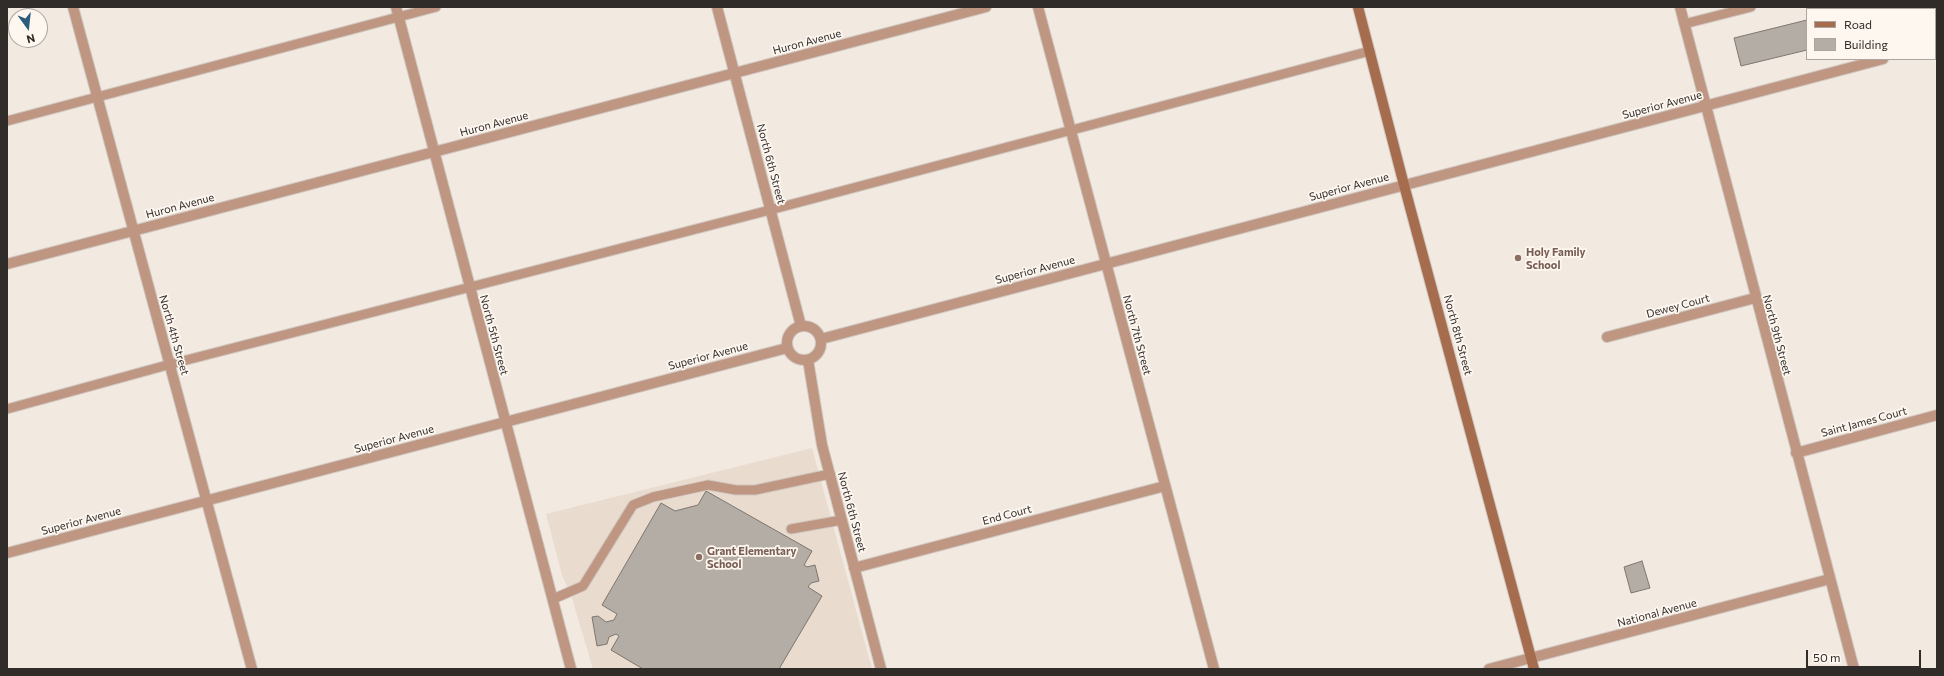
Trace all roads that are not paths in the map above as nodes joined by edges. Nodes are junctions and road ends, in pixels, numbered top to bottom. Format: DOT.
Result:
graph roads {
  1 [pos="73,7"];
  2 [pos="436,7"];
  3 [pos="717,7"];
  4 [pos="986,7"];
  5 [pos="1038,7"];
  6 [pos="1358,7"];
  7 [pos="1680,7"];
  8 [pos="1751,7"];
  9 [pos="397,12"];
  10 [pos="1684,24"];
  11 [pos="1370,51"];
  12 [pos="1879,60"];
  13 [pos="734,73"];
  14 [pos="97,98"];
  15 [pos="1706,105"];
  16 [pos="7,121"];
  17 [pos="1070,131"];
  18 [pos="434,152"];
  19 [pos="1404,185"];
  20 [pos="770,210"];
  21 [pos="133,231"];
  22 [pos="7,264"];
  23 [pos="1105,264"];
  24 [pos="469,289"];
  25 [pos="1755,298"];
  26 [pos="801,326"];
  27 [pos="1607,337"];
  28 [pos="821,339"];
  29 [pos="788,348"];
  30 [pos="808,360"];
  31 [pos="171,364"];
  32 [pos="7,409"];
  33 [pos="1937,415"];
  34 [pos="505,422"];
  35 [pos="1796,453"];
  36 [pos="830,474"];
  37 [pos="1165,486"];
  38 [pos="207,501"];
  39 [pos="842,520"];
  40 [pos="791,529"];
  41 [pos="7,553"];
  42 [pos="854,568"];
  43 [pos="1830,579"];
  44 [pos="553,599"];
  45 [pos="1532,659"];
  46 [pos="252,669"];
  47 [pos="571,669"];
  48 [pos="882,669"];
  49 [pos="1214,669"];
  50 [pos="1489,669"];
  51 [pos="1534,669"];
  52 [pos="1854,669"];
  1 -- 14 [label="street, North 4th Street"];
  2 -- 9 [label="lane"];
  3 -- 13 [label="street, North 6th Street"];
  4 -- 13 [label="street, Huron Avenue"];
  5 -- 17 [label="street, North 7th Street"];
  6 -- 11 [label="main road, North 8th Street"];
  7 -- 10 [label="street, North 9th Street"];
  8 -- 10 [label="lane"];
  9 -- 14 [label="lane"];
  9 -- 18 [label="street, North 5th Street"];
  10 -- 15 [label="street, North 9th Street"];
  11 -- 17 [label="lane"];
  11 -- 19 [label="main road, North 8th Street"];
  12 -- 15 [label="street, Superior Avenue"];
  13 -- 18 [label="street, Huron Avenue"];
  13 -- 20 [label="street, North 6th Street"];
  14 -- 16 [label="lane"];
  14 -- 21 [label="street, North 4th Street"];
  15 -- 19 [label="street, Superior Avenue"];
  15 -- 25 [label="street, North 9th Street"];
  17 -- 20 [label="lane"];
  17 -- 23 [label="street, North 7th Street"];
  18 -- 21 [label="street, Huron Avenue"];
  18 -- 24 [label="street, North 5th Street"];
  19 -- 23 [label="street, Superior Avenue"];
  19 -- 45 [label="main road, North 8th Street"];
  20 -- 24 [label="lane"];
  20 -- 26 [label="street, North 6th Street"];
  21 -- 22 [label="street, Huron Avenue"];
  21 -- 31 [label="street, North 4th Street"];
  23 -- 28 [label="street, Superior Avenue"];
  23 -- 37 [label="street, North 7th Street"];
  24 -- 31 [label="lane"];
  24 -- 34 [label="street, North 5th Street"];
  25 -- 27 [label="street, Dewey Court"];
  25 -- 35 [label="street, North 9th Street"];
  26 -- 28 [label="street"];
  26 -- 29 [label="street"];
  28 -- 30 [label="street"];
  29 -- 30 [label="street"];
  29 -- 34 [label="street, Superior Avenue"];
  30 -- 36 [label="street, North 6th Street"];
  31 -- 32 [label="lane"];
  31 -- 38 [label="street, North 4th Street"];
  33 -- 35 [label="street, Saint James Court"];
  34 -- 38 [label="street, Superior Avenue"];
  34 -- 44 [label="street, North 5th Street"];
  35 -- 43 [label="street, North 9th Street"];
  36 -- 39 [label="street, North 6th Street"];
  36 -- 44 [label="lane"];
  37 -- 42 [label="street, End Court"];
  37 -- 49 [label="street, North 7th Street"];
  38 -- 41 [label="street, Superior Avenue"];
  38 -- 46 [label="street, North 4th Street"];
  39 -- 40 [label="lane"];
  39 -- 42 [label="street, North 6th Street"];
  42 -- 48 [label="street, North 6th Street"];
  43 -- 45 [label="street, National Avenue"];
  43 -- 52 [label="street, North 9th Street"];
  44 -- 47 [label="street, North 5th Street"];
  45 -- 50 [label="street, National Avenue"];
  45 -- 51 [label="main road, North 8th Street"];
}
